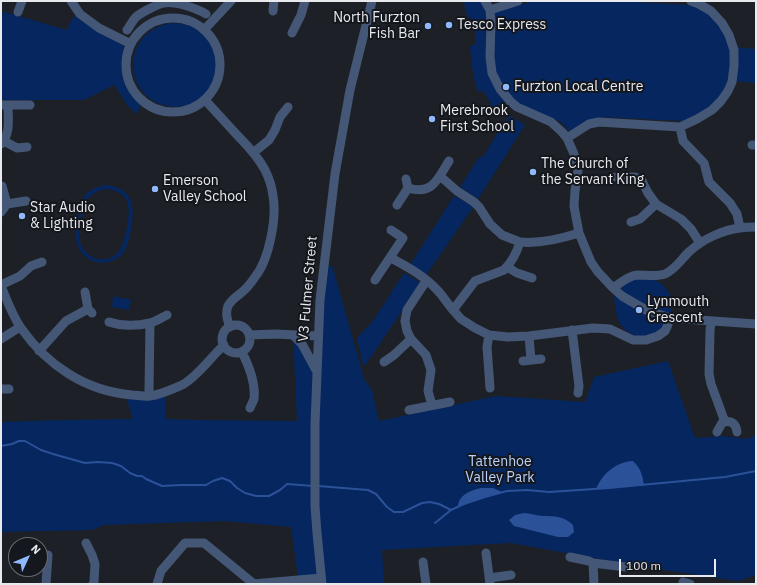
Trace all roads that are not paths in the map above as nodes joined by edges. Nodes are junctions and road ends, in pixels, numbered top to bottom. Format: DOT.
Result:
graph roads {
  1 [pos="71,1"];
  2 [pos="231,1"];
  3 [pos="274,1"];
  4 [pos="305,1"];
  5 [pos="372,1"];
  6 [pos="485,1"];
  7 [pos="518,1"];
  8 [pos="172,2"];
  9 [pos="697,2"];
  10 [pos="490,10"];
  11 [pos="273,11"];
  12 [pos="206,14"];
  13 [pos="172,18"];
  14 [pos="127,30"];
  15 [pos="204,30"];
  16 [pos="292,34"];
  17 [pos="131,44"];
  18 [pos="205,100"];
  19 [pos="4,105"];
  20 [pos="30,105"];
  21 [pos="288,107"];
  22 [pos="680,127"];
  23 [pos="567,138"];
  24 [pos="2,143"];
  25 [pos="27,147"];
  26 [pos="253,153"];
  27 [pos="449,161"];
  28 [pos="440,176"];
  29 [pos="616,177"];
  30 [pos="2,186"];
  31 [pos="26,201"];
  32 [pos="7,204"];
  33 [pos="656,204"];
  34 [pos="398,205"];
  35 [pos="1,212"];
  36 [pos="631,222"];
  37 [pos="756,227"];
  38 [pos="740,228"];
  39 [pos="391,230"];
  40 [pos="579,234"];
  41 [pos="520,242"];
  42 [pos="700,243"];
  43 [pos="390,258"];
  44 [pos="42,262"];
  45 [pos="507,267"];
  46 [pos="525,278"];
  47 [pos="375,280"];
  48 [pos="426,281"];
  49 [pos="1,285"];
  50 [pos="613,288"];
  51 [pos="85,292"];
  52 [pos="453,310"];
  53 [pos="167,315"];
  54 [pos="670,318"];
  55 [pos="711,321"];
  56 [pos="112,322"];
  57 [pos="150,323"];
  58 [pos="756,324"];
  59 [pos="20,327"];
  60 [pos="230,327"];
  61 [pos="572,330"];
  62 [pos="293,334"];
  63 [pos="249,335"];
  64 [pos="489,335"];
  65 [pos="318,336"];
  66 [pos="529,336"];
  67 [pos="1,339"];
  68 [pos="411,339"];
  69 [pos="224,345"];
  70 [pos="39,350"];
  71 [pos="242,352"];
  72 [pos="541,359"];
  73 [pos="384,362"];
  74 [pos="316,371"];
  75 [pos="492,389"];
  76 [pos="578,393"];
  77 [pos="150,396"];
  78 [pos="450,402"];
  79 [pos="432,405"];
  80 [pos="250,408"];
  81 [pos="409,410"];
  82 [pos="725,422"];
  83 [pos="717,432"];
  84 [pos="737,432"];
  85 [pos="86,543"];
  86 [pos="486,553"];
  87 [pos="570,558"];
  88 [pos="423,562"];
  89 [pos="593,562"];
  90 [pos="626,567"];
  91 [pos="511,575"];
  92 [pos="321,581"];
  93 [pos="490,581"];
  94 [pos="300,582"];
  95 [pos="93,584"];
  96 [pos="157,584"];
  97 [pos="253,584"];
  98 [pos="423,584"];
  99 [pos="594,584"];
  1 -- 17 [label="street"];
  2 -- 15 [label="street"];
  3 -- 11 [label="street"];
  4 -- 16 [label="street"];
  5 -- 65 [label="street, V3 Fulmer Street"];
  6 -- 10 [label="street"];
  7 -- 10 [label="street"];
  8 -- 12 [label="street"];
  8 -- 13 [label="street"];
  8 -- 14 [label="street"];
  9 -- 22 [label="street"];
  10 -- 23 [label="street"];
  13 -- 15 [label="street"];
  13 -- 17 [label="street"];
  15 -- 18 [label="street"];
  17 -- 18 [label="street"];
  18 -- 26 [label="street"];
  19 -- 20 [label="street"];
  19 -- 24 [label="street"];
  21 -- 26 [label="street"];
  22 -- 23 [label="street"];
  22 -- 38 [label="street"];
  23 -- 40 [label="street"];
  24 -- 25 [label="street"];
  26 -- 60 [label="street"];
  27 -- 28 [label="street"];
  28 -- 34 [label="street"];
  28 -- 41 [label="street"];
  29 -- 33 [label="street"];
  30 -- 32 [label="street"];
  31 -- 32 [label="street"];
  32 -- 35 [label="street"];
  33 -- 36 [label="street"];
  33 -- 42 [label="street"];
  37 -- 38 [label="street"];
  38 -- 42 [label="street"];
  39 -- 43 [label="street"];
  40 -- 41 [label="street"];
  40 -- 50 [label="street"];
  41 -- 45 [label="street"];
  42 -- 50 [label="street"];
  43 -- 47 [label="street"];
  43 -- 48 [label="street"];
  44 -- 49 [label="street"];
  45 -- 46 [label="street"];
  45 -- 52 [label="street"];
  48 -- 52 [label="street"];
  48 -- 68 [label="street"];
  49 -- 59 [label="street"];
  50 -- 54 [label="street"];
  51 -- 70 [label="street"];
  52 -- 64 [label="street"];
  53 -- 57 [label="street"];
  54 -- 55 [label="street"];
  54 -- 61 [label="street"];
  55 -- 58 [label="street"];
  55 -- 82 [label="street"];
  56 -- 57 [label="street"];
  57 -- 77 [label="street"];
  59 -- 67 [label="street"];
  59 -- 70 [label="street"];
  60 -- 63 [label="street"];
  60 -- 69 [label="street"];
  61 -- 66 [label="street"];
  61 -- 76 [label="street"];
  62 -- 63 [label="street"];
  62 -- 65 [label="street"];
  62 -- 74 [label="street"];
  63 -- 71 [label="street"];
  64 -- 66 [label="street"];
  64 -- 75 [label="street"];
  65 -- 74 [label="street, V3 Fulmer Street"];
  66 -- 72 [label="street"];
  68 -- 73 [label="street"];
  68 -- 79 [label="street"];
  69 -- 71 [label="street"];
  69 -- 77 [label="street"];
  70 -- 77 [label="street"];
  71 -- 80 [label="street"];
  74 -- 92 [label="street, V3 Fulmer Street"];
  78 -- 79 [label="street"];
  79 -- 81 [label="street"];
  82 -- 83 [label="street"];
  82 -- 84 [label="street"];
  85 -- 95 [label="street"];
  86 -- 93 [label="street"];
  87 -- 89 [label="street"];
  88 -- 98 [label="street"];
  89 -- 90 [label="street"];
  89 -- 99 [label="street"];
  91 -- 93 [label="street"];
  92 -- 94 [label="street"];
  94 -- 97 [label="street"];
  96 -- 97 [label="street"];
}
